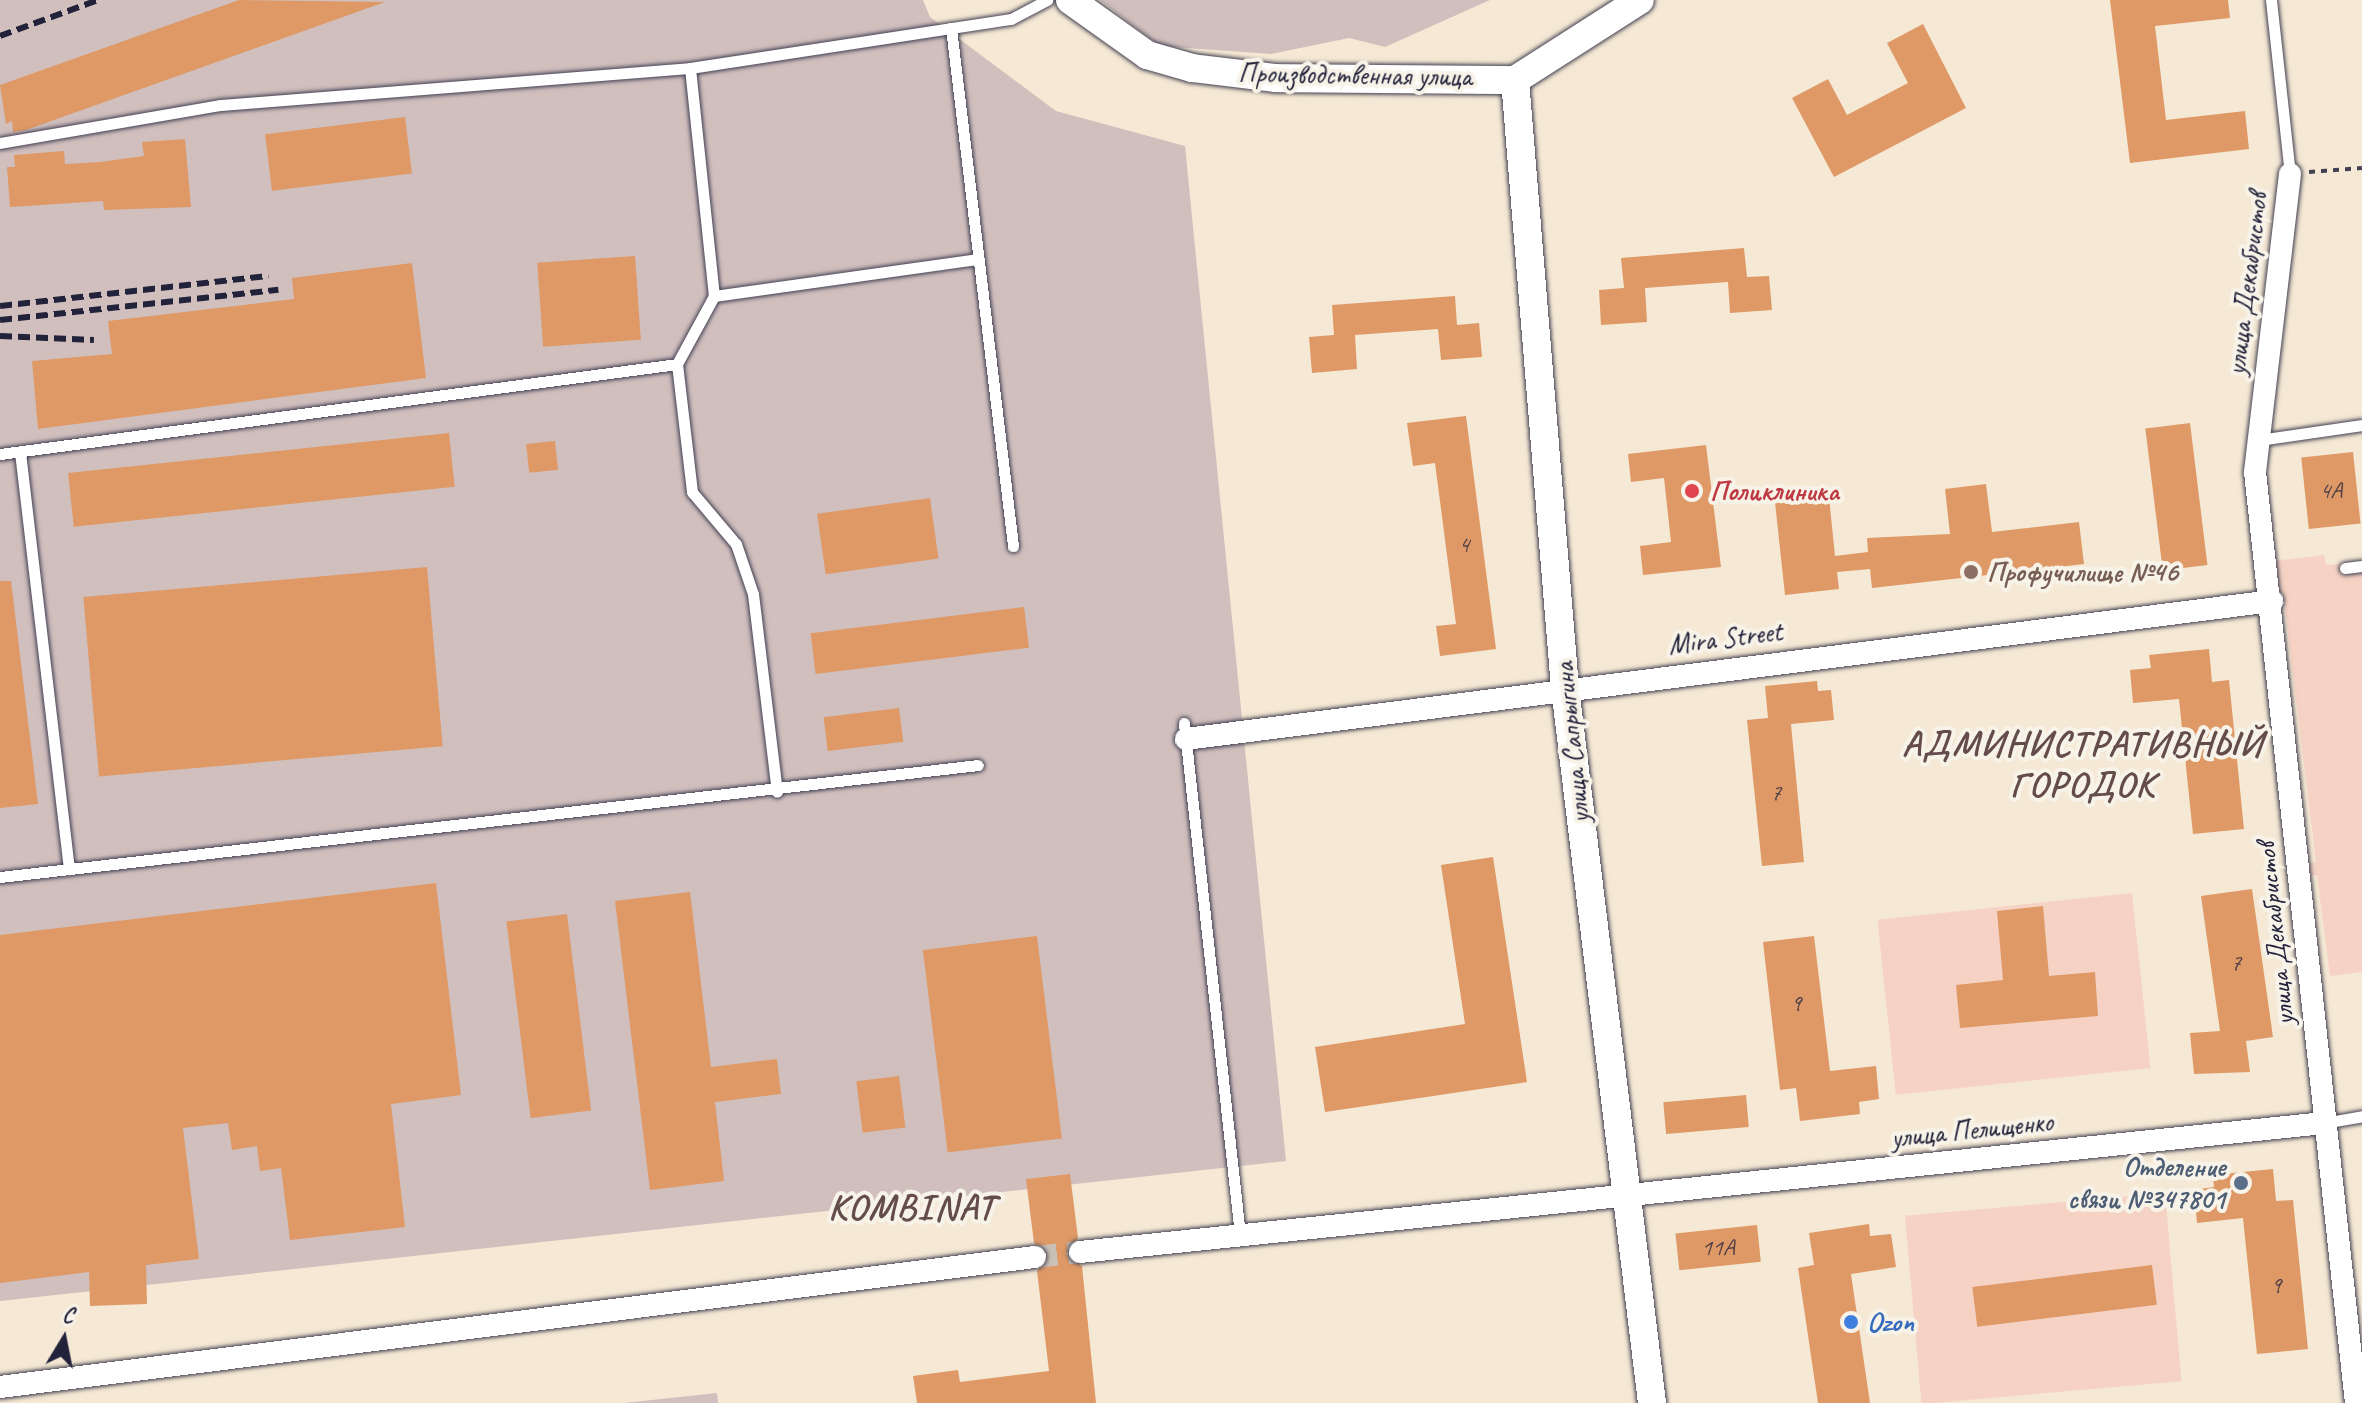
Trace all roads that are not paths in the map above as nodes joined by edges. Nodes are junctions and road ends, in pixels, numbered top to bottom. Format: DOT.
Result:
graph roads {
  1 [pos="1047,0"];
  2 [pos="1070,0"];
  3 [pos="2271,0"];
  4 [pos="1622,4"];
  5 [pos="951,28"];
  6 [pos="690,68"];
  7 [pos="1515,80"];
  8 [pos="0,143"];
  9 [pos="2290,174"];
  10 [pos="978,259"];
  11 [pos="714,296"];
  12 [pos="677,364"];
  13 [pos="2362,425"];
  14 [pos="2259,440"];
  15 [pos="20,452"];
  16 [pos="0,454"];
  17 [pos="1013,546"];
  18 [pos="2362,566"];
  19 [pos="2345,568"];
  20 [pos="2272,601"];
  21 [pos="1565,688"];
  22 [pos="1185,731"];
  23 [pos="978,765"];
  24 [pos="777,792"];
  25 [pos="69,869"];
  26 [pos="0,877"];
  27 [pos="2362,1116"];
  28 [pos="2324,1123"];
  29 [pos="1626,1196"];
  30 [pos="1240,1235"];
  31 [pos="1080,1252"];
  32 [pos="1035,1257"];
  33 [pos="2356,1342"];
  34 [pos="0,1387"];
  35 [pos="1652,1403"];
  36 [pos="2356,1403"];
  1 -- 5 [label="lane"];
  2 -- 7 [label="street, Производственная улица"];
  3 -- 9 [label="lane"];
  4 -- 7 [label="street"];
  5 -- 6 [label="lane"];
  5 -- 10 [label="lane"];
  6 -- 8 [label="lane"];
  6 -- 11 [label="lane"];
  7 -- 21 [label="street, улица Сапрыгина"];
  9 -- 14 [label="street, улица Декабристов"];
  10 -- 11 [label="lane"];
  10 -- 17 [label="lane"];
  11 -- 12 [label="lane"];
  12 -- 15 [label="lane"];
  12 -- 24 [label="lane"];
  13 -- 14 [label="lane"];
  14 -- 20 [label="street, улица Декабристов"];
  15 -- 16 [label="lane"];
  15 -- 25 [label="lane"];
  18 -- 19 [label="lane"];
  20 -- 21 [label="street, Mira Street"];
  20 -- 28 [label="street, улица Декабристов"];
  21 -- 22 [label="street, Mira Street"];
  21 -- 29 [label="street, улица Сапрыгина"];
  22 -- 30 [label="lane"];
  23 -- 24 [label="lane"];
  24 -- 25 [label="lane"];
  25 -- 26 [label="lane"];
  27 -- 28 [label="lane"];
  28 -- 29 [label="street, улица Пелищенко"];
  28 -- 33 [label="street, улица Декабристов"];
  29 -- 30 [label="street, улица Пелищенко"];
  29 -- 35 [label="street, улица Сапрыгина"];
  30 -- 31 [label="street, улица Пелищенко"];
  32 -- 34 [label="street"];
  33 -- 36 [label="street, улица Декабристов"];
}
